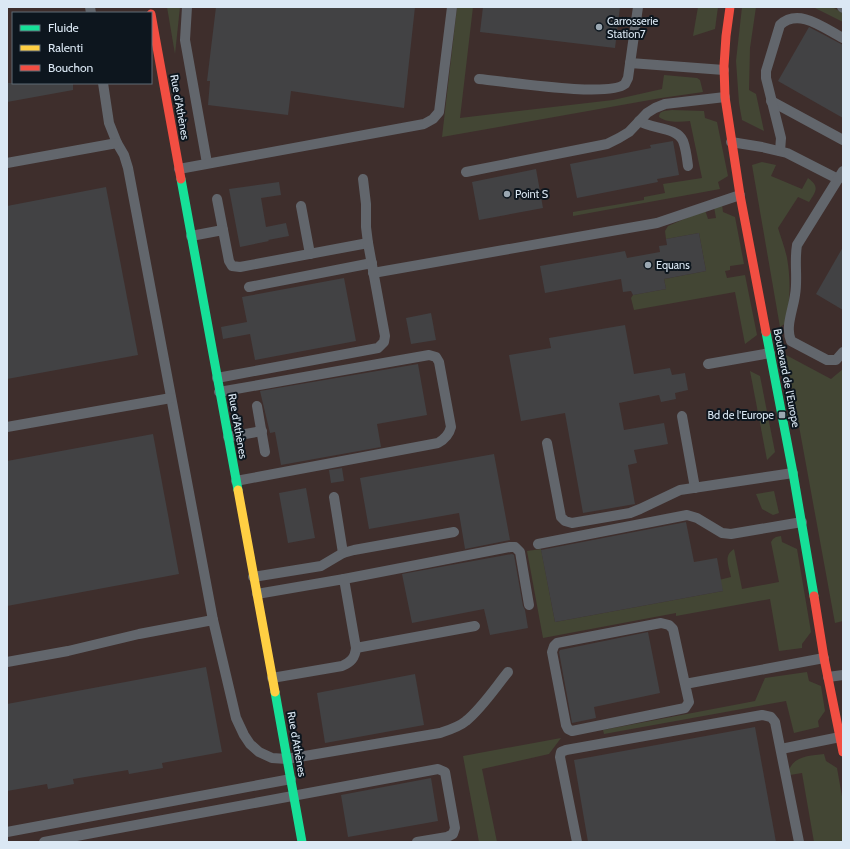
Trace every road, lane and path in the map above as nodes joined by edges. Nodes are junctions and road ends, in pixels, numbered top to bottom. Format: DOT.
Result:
graph roads {
  1 [pos="187,7"];
  2 [pos="452,7"];
  3 [pos="638,7"];
  4 [pos="730,7"];
  5 [pos="152,20"];
  6 [pos="843,38"];
  7 [pos="630,63"];
  8 [pos="724,70"];
  9 [pos="479,79"];
  10 [pos="103,84"];
  11 [pos="725,97"];
  12 [pos="771,101"];
  13 [pos="639,121"];
  14 [pos="843,140"];
  15 [pos="731,142"];
  16 [pos="117,143"];
  17 [pos="780,151"];
  18 [pos="7,163"];
  19 [pos="207,164"];
  20 [pos="688,166"];
  21 [pos="179,170"];
  22 [pos="466,172"];
  23 [pos="840,175"];
  24 [pos="363,179"];
  25 [pos="740,195"];
  26 [pos="217,199"];
  27 [pos="301,206"];
  28 [pos="223,230"];
  29 [pos="191,236"];
  30 [pos="368,244"];
  31 [pos="310,254"];
  32 [pos="373,268"];
  33 [pos="249,287"];
  34 [pos="843,352"];
  35 [pos="770,353"];
  36 [pos="708,364"];
  37 [pos="217,378"];
  38 [pos="220,392"];
  39 [pos="171,398"];
  40 [pos="257,406"];
  41 [pos="682,416"];
  42 [pos="7,427"];
  43 [pos="262,431"];
  44 [pos="228,436"];
  45 [pos="547,443"];
  46 [pos="265,452"];
  47 [pos="793,473"];
  48 [pos="236,481"];
  49 [pos="695,488"];
  50 [pos="334,497"];
  51 [pos="802,522"];
  52 [pos="454,532"];
  53 [pos="538,544"];
  54 [pos="343,553"];
  55 [pos="253,577"];
  56 [pos="344,579"];
  57 [pos="257,594"];
  58 [pos="529,605"];
  59 [pos="213,620"];
  60 [pos="475,626"];
  61 [pos="356,648"];
  62 [pos="824,658"];
  63 [pos="7,662"];
  64 [pos="508,672"];
  65 [pos="843,675"];
  66 [pos="828,677"];
  67 [pos="272,678"];
  68 [pos="685,684"];
  69 [pos="840,737"];
  70 [pos="781,749"];
  71 [pos="843,752"];
  72 [pos="287,760"];
  73 [pos="291,779"];
  74 [pos="294,796"];
  75 [pos="7,832"];
  76 [pos="48,842"];
  77 [pos="302,842"];
  78 [pos="417,842"];
  79 [pos="577,842"];
  80 [pos="799,842"];
  1 -- 19 [label="lane"];
  2 -- 19 [label="lane"];
  3 -- 7 [label="lane"];
  4 -- 8 [label="street, Boulevard de l'Europe"];
  5 -- 21 [label="street, Rue d'Athènes"];
  6 -- 12 [label="lane"];
  7 -- 8 [label="lane"];
  7 -- 9 [label="lane"];
  8 -- 11 [label="street, Boulevard de l'Europe"];
  10 -- 16 [label="lane"];
  11 -- 13 [label="lane"];
  11 -- 15 [label="street, Boulevard de l'Europe"];
  12 -- 14 [label="lane"];
  12 -- 17 [label="lane"];
  13 -- 20 [label="lane"];
  13 -- 22 [label="lane"];
  15 -- 17 [label="lane"];
  15 -- 25 [label="street, Boulevard de l'Europe"];
  16 -- 18 [label="lane"];
  16 -- 39 [label="lane"];
  17 -- 23 [label="lane"];
  19 -- 21 [label="lane"];
  21 -- 29 [label="street, Rue d'Athènes"];
  23 -- 34 [label="lane"];
  24 -- 30 [label="lane"];
  25 -- 32 [label="lane"];
  25 -- 35 [label="street, Boulevard de l'Europe"];
  26 -- 28 [label="lane"];
  27 -- 31 [label="lane"];
  28 -- 29 [label="lane"];
  28 -- 31 [label="lane"];
  29 -- 37 [label="street, Rue d'Athènes"];
  30 -- 31 [label="lane"];
  30 -- 32 [label="lane"];
  32 -- 33 [label="lane"];
  32 -- 37 [label="lane"];
  35 -- 36 [label="lane"];
  35 -- 47 [label="street, Boulevard de l'Europe"];
  37 -- 38 [label="street, Rue d'Athènes"];
  38 -- 44 [label="street, Rue d'Athènes"];
  38 -- 48 [label="lane"];
  39 -- 42 [label="lane"];
  39 -- 59 [label="lane"];
  40 -- 43 [label="lane"];
  41 -- 49 [label="lane"];
  43 -- 44 [label="lane"];
  43 -- 46 [label="lane"];
  44 -- 48 [label="street, Rue d'Athènes"];
  45 -- 49 [label="lane"];
  47 -- 49 [label="lane"];
  47 -- 51 [label="street, Boulevard de l'Europe"];
  48 -- 55 [label="street, Rue d'Athènes"];
  50 -- 54 [label="lane"];
  51 -- 53 [label="lane"];
  51 -- 62 [label="street, Boulevard de l'Europe"];
  52 -- 54 [label="lane"];
  54 -- 55 [label="lane"];
  55 -- 57 [label="street, Rue d'Athènes"];
  56 -- 57 [label="lane"];
  56 -- 58 [label="lane"];
  56 -- 61 [label="lane"];
  57 -- 67 [label="street, Rue d'Athènes"];
  59 -- 63 [label="lane"];
  59 -- 72 [label="lane"];
  60 -- 61 [label="lane"];
  61 -- 67 [label="lane"];
  62 -- 66 [label="street, Boulevard de l'Europe"];
  62 -- 68 [label="lane"];
  64 -- 72 [label="lane"];
  65 -- 66 [label="lane"];
  66 -- 69 [label="street, Boulevard de l'Europe"];
  67 -- 72 [label="street, Rue d'Athènes"];
  68 -- 68 [label="lane"];
  69 -- 70 [label="lane"];
  69 -- 71 [label="street, Boulevard de l'Europe"];
  70 -- 79 [label="lane"];
  70 -- 80 [label="lane"];
  72 -- 73 [label="street, Rue d'Athènes"];
  73 -- 74 [label="street, Rue d'Athènes"];
  73 -- 75 [label="lane"];
  74 -- 76 [label="lane"];
  74 -- 77 [label="street, Rue d'Athènes"];
  74 -- 78 [label="lane"];
}
